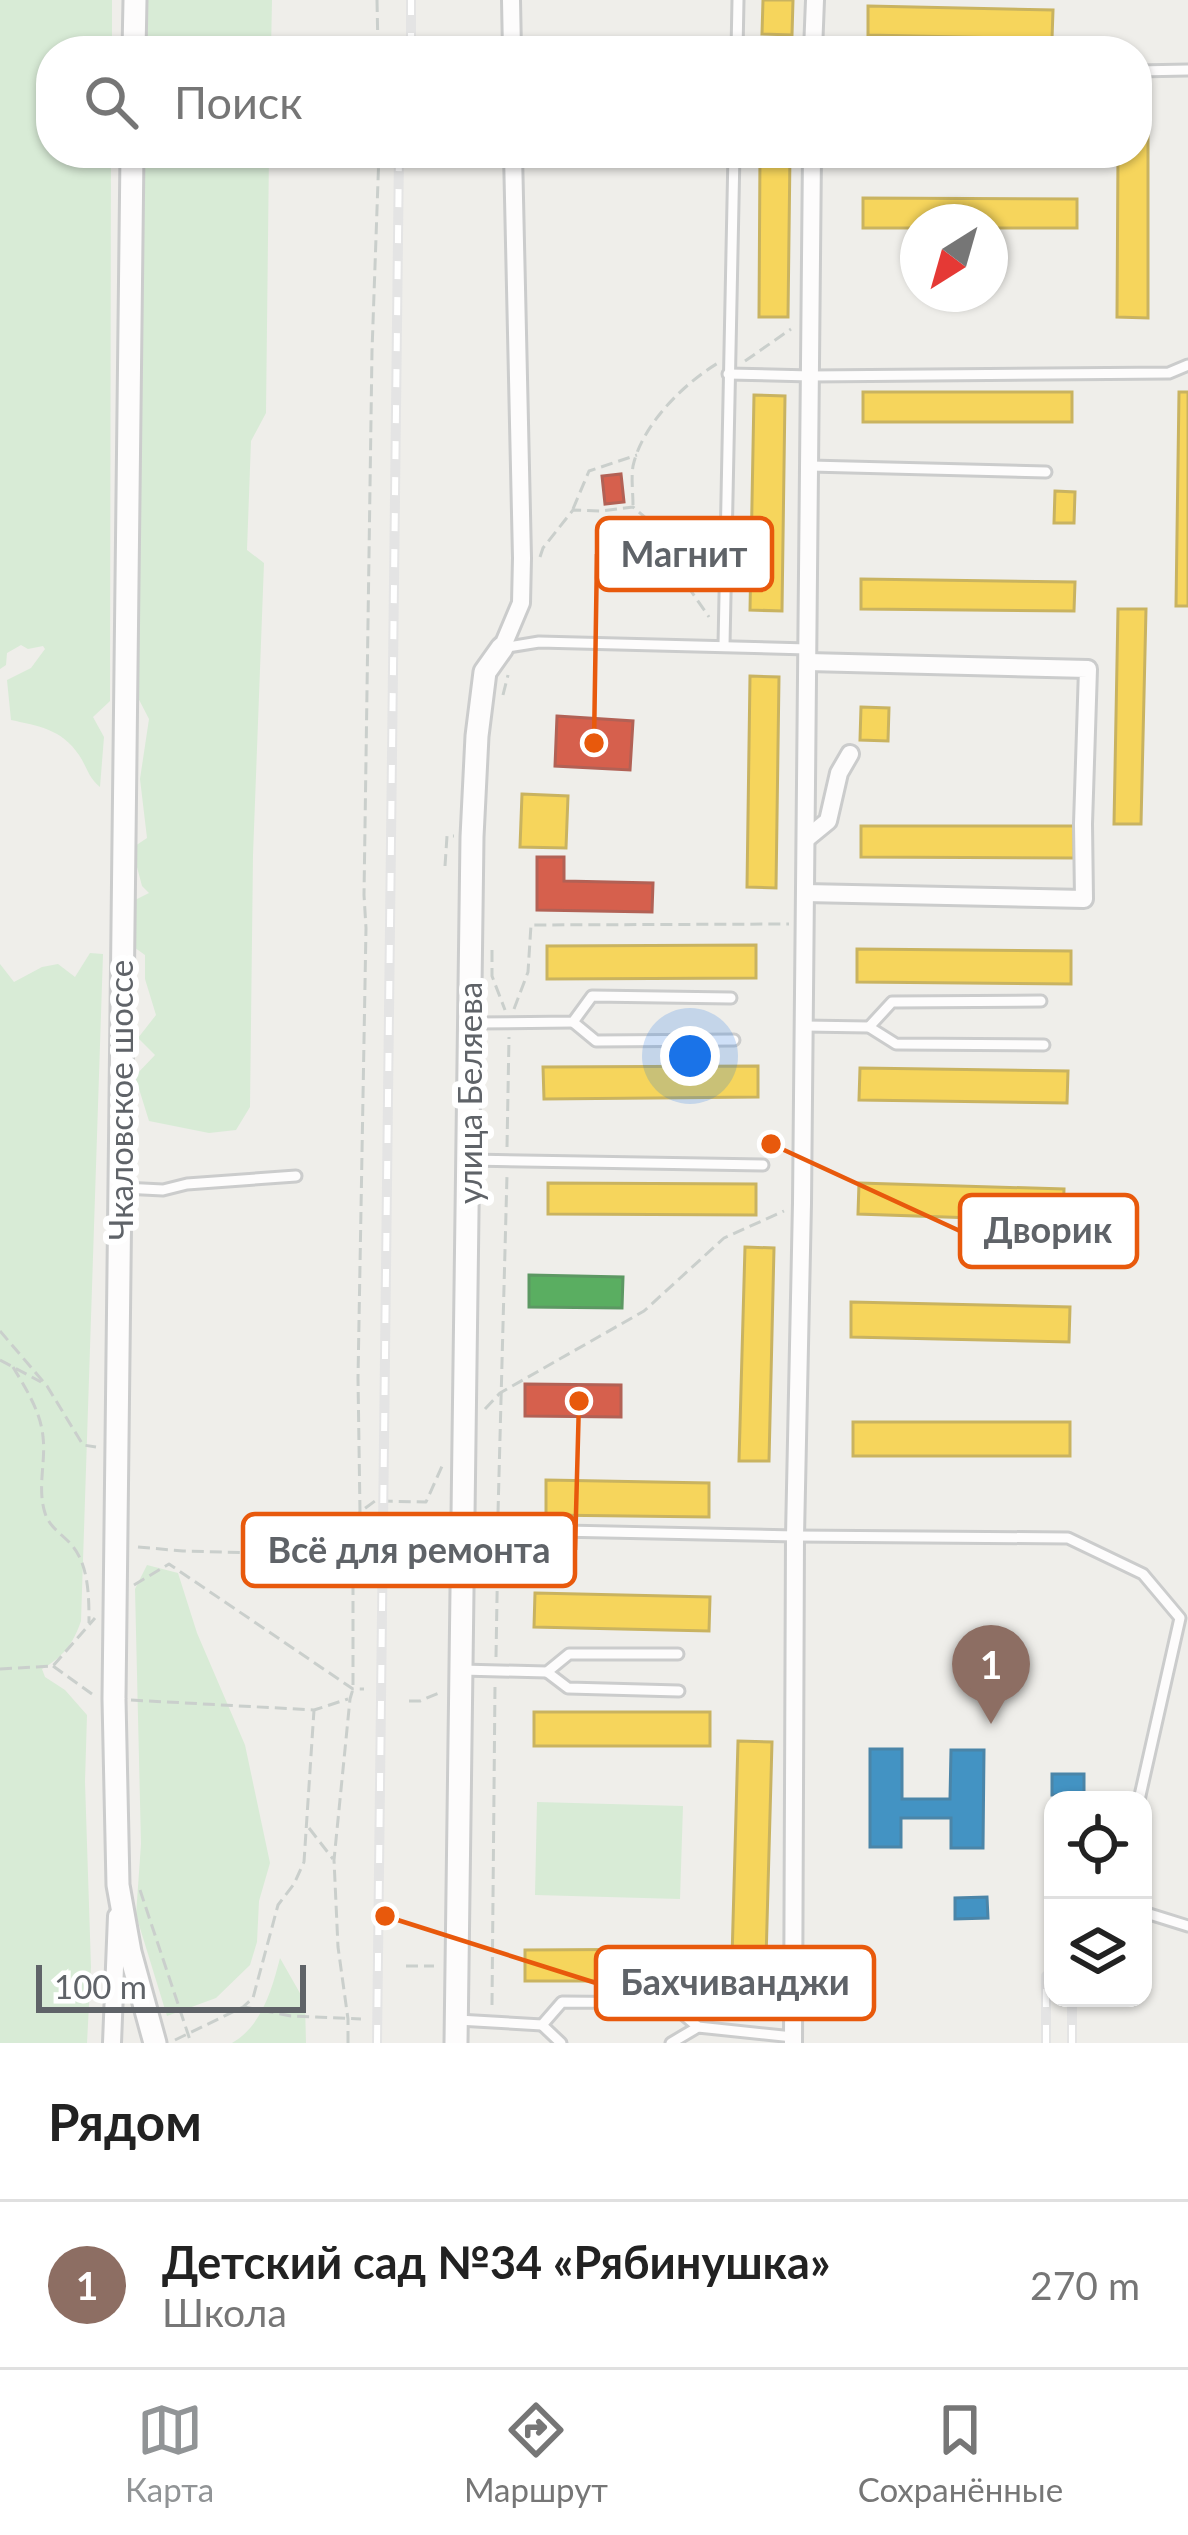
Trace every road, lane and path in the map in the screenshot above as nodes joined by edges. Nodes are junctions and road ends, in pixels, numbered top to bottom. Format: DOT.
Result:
graph roads {
  1 [pos="135,0"];
  2 [pos="377,0"];
  3 [pos="511,0"];
  4 [pos="738,0"];
  5 [pos="815,0"];
  6 [pos="134,36"];
  7 [pos="378,36"];
  8 [pos="512,36"];
  9 [pos="737,36"];
  10 [pos="814,36"];
  11 [pos="1188,70"];
  12 [pos="1152,71"];
  13 [pos="132,168"];
  14 [pos="378,168"];
  15 [pos="514,168"];
  16 [pos="734,168"];
  17 [pos="812,168"];
  18 [pos="811,320"];
  19 [pos="1188,365"];
  20 [pos="728,368"];
  21 [pos="811,376"];
  22 [pos="637,455"];
  23 [pos="810,466"];
  24 [pos="1046,472"];
  25 [pos="633,507"];
  26 [pos="572,510"];
  27 [pos="539,563"];
  28 [pos="568,627"];
  29 [pos="567,643"];
  30 [pos="724,645"];
  31 [pos="510,646"];
  32 [pos="808,656"];
  33 [pos="501,706"];
  34 [pos="850,754"];
  35 [pos="806,839"];
  36 [pos="805,893"];
  37 [pos="804,924"];
  38 [pos="492,953"];
  39 [pos="731,998"];
  40 [pos="1042,1001"];
  41 [pos="509,1022"];
  42 [pos="572,1022"];
  43 [pos="469,1023"];
  44 [pos="804,1025"];
  45 [pos="869,1027"];
  46 [pos="734,1040"];
  47 [pos="1044,1046"];
  48 [pos="470,1160"];
  49 [pos="507,1160"];
  50 [pos="763,1166"];
  51 [pos="296,1176"];
  52 [pos="120,1188"];
  53 [pos="802,1203"];
  54 [pos="0,1331"];
  55 [pos="0,1360"];
  56 [pos="13,1367"];
  57 [pos="47,1386"];
  58 [pos="500,1393"];
  59 [pos="465,1430"];
  60 [pos="117,1450"];
  61 [pos="446,1460"];
  62 [pos="360,1512"];
  63 [pos="461,1529"];
  64 [pos="498,1530"];
  65 [pos="795,1536"];
  66 [pos="116,1544"];
  67 [pos="353,1549"];
  68 [pos="115,1596"];
  69 [pos="89,1625"];
  70 [pos="679,1654"];
  71 [pos="53,1666"];
  72 [pos="0,1669"];
  73 [pos="461,1670"];
  74 [pos="496,1671"];
  75 [pos="547,1672"];
  76 [pos="353,1689"];
  77 [pos="364,1689"];
  78 [pos="679,1690"];
  79 [pos="114,1699"];
  80 [pos="350,1699"];
  81 [pos="409,1701"];
  82 [pos="420,1701"];
  83 [pos="314,1710"];
  84 [pos="1141,1791"];
  85 [pos="307,1825"];
  86 [pos="334,1860"];
  87 [pos="128,1884"];
  88 [pos="1152,1915"];
  89 [pos="1188,1926"];
  90 [pos="406,1966"];
  91 [pos="420,1966"];
  92 [pos="243,2007"];
  93 [pos="348,2019"];
  94 [pos="362,2020"];
  95 [pos="491,2022"];
  96 [pos="542,2025"];
  97 [pos="698,2027"];
  98 [pos="456,2032"];
  99 [pos="187,2035"];
  100 [pos="793,2040"];
  101 [pos="112,2043"];
  102 [pos="155,2043"];
  103 [pos="170,2043"];
  104 [pos="190,2043"];
  105 [pos="348,2043"];
  106 [pos="561,2043"];
  107 [pos="671,2043"];
  1 -- 6 [label="street"];
  2 -- 7 [label="path"];
  3 -- 8 [label="street"];
  4 -- 9 [label="lane"];
  5 -- 10 [label="street"];
  11 -- 12 [label="lane"];
  13 -- 52 [label="street, Чкаловское шоссе"];
  14 -- 62 [label="path"];
  15 -- 31 [label="street, улица Беляева"];
  16 -- 20 [label="lane"];
  17 -- 18 [label="street"];
  18 -- 20 [label="path"];
  18 -- 21 [label="street"];
  19 -- 21 [label="lane"];
  20 -- 21 [label="lane"];
  20 -- 22 [label="path"];
  20 -- 30 [label="lane"];
  21 -- 23 [label="street"];
  22 -- 25 [label="path"];
  22 -- 26 [label="path"];
  23 -- 24 [label="lane"];
  23 -- 32 [label="street"];
  25 -- 26 [label="path"];
  25 -- 30 [label="path"];
  26 -- 27 [label="path"];
  28 -- 29 [label="lane"];
  29 -- 30 [label="lane"];
  29 -- 31 [label="lane"];
  30 -- 32 [label="lane"];
  31 -- 33 [label="path"];
  31 -- 43 [label="street, улица Беляева"];
  32 -- 35 [label="street"];
  32 -- 36 [label="street"];
  34 -- 35 [label="street"];
  35 -- 36 [label="street"];
  36 -- 37 [label="street"];
  37 -- 41 [label="path"];
  37 -- 44 [label="street"];
  38 -- 41 [label="path"];
  39 -- 42 [label="lane"];
  40 -- 45 [label="lane"];
  41 -- 42 [label="lane"];
  41 -- 43 [label="lane"];
  41 -- 49 [label="path"];
  42 -- 46 [label="lane"];
  43 -- 48 [label="street, улица Беляева"];
  44 -- 45 [label="lane"];
  44 -- 53 [label="street"];
  45 -- 47 [label="lane"];
  48 -- 49 [label="lane"];
  48 -- 59 [label="street, улица Беляева"];
  49 -- 50 [label="lane"];
  49 -- 58 [label="path"];
  51 -- 52 [label="lane"];
  52 -- 60 [label="street, Чкаловское шоссе"];
  53 -- 58 [label="path"];
  53 -- 65 [label="street"];
  54 -- 57 [label="path"];
  55 -- 56 [label="path"];
  56 -- 57 [label="path"];
  56 -- 69 [label="path"];
  57 -- 60 [label="path"];
  58 -- 59 [label="path"];
  58 -- 64 [label="path"];
  59 -- 63 [label="street, улица Беляева"];
  60 -- 66 [label="street, Чкаловское шоссе"];
  61 -- 62 [label="path"];
  62 -- 67 [label="path"];
  63 -- 64 [label="lane"];
  63 -- 73 [label="street, улица Беляева"];
  64 -- 65 [label="lane"];
  64 -- 74 [label="path"];
  65 -- 84 [label="lane"];
  65 -- 100 [label="street"];
  66 -- 67 [label="path"];
  66 -- 68 [label="street, Чкаловское шоссе"];
  67 -- 76 [label="path"];
  68 -- 69 [label="path"];
  68 -- 76 [label="path"];
  68 -- 79 [label="street, Чкаловское шоссе"];
  69 -- 71 [label="path"];
  70 -- 75 [label="lane"];
  71 -- 72 [label="path"];
  71 -- 79 [label="path"];
  73 -- 74 [label="lane"];
  73 -- 98 [label="street, улица Беляева"];
  74 -- 75 [label="lane"];
  74 -- 95 [label="path"];
  75 -- 78 [label="lane"];
  76 -- 77 [label="path"];
  76 -- 80 [label="path"];
  79 -- 83 [label="path"];
  79 -- 87 [label="street, Чкаловское шоссе"];
  80 -- 83 [label="path"];
  80 -- 86 [label="path"];
  81 -- 82 [label="path"];
  83 -- 85 [label="path"];
  85 -- 86 [label="path"];
  85 -- 92 [label="path"];
  86 -- 93 [label="path"];
  87 -- 99 [label="path"];
  87 -- 101 [label="street"];
  87 -- 102 [label="street, Чкаловское шоссе"];
  88 -- 89 [label="lane"];
  90 -- 91 [label="path"];
  92 -- 93 [label="path"];
  92 -- 99 [label="path"];
  93 -- 94 [label="path"];
  93 -- 105 [label="path"];
  95 -- 96 [label="lane"];
  95 -- 98 [label="lane"];
  96 -- 97 [label="lane"];
  96 -- 106 [label="lane"];
  97 -- 100 [label="lane"];
  97 -- 107 [label="lane"];
  99 -- 103 [label="path"];
  99 -- 104 [label="path"];
}
